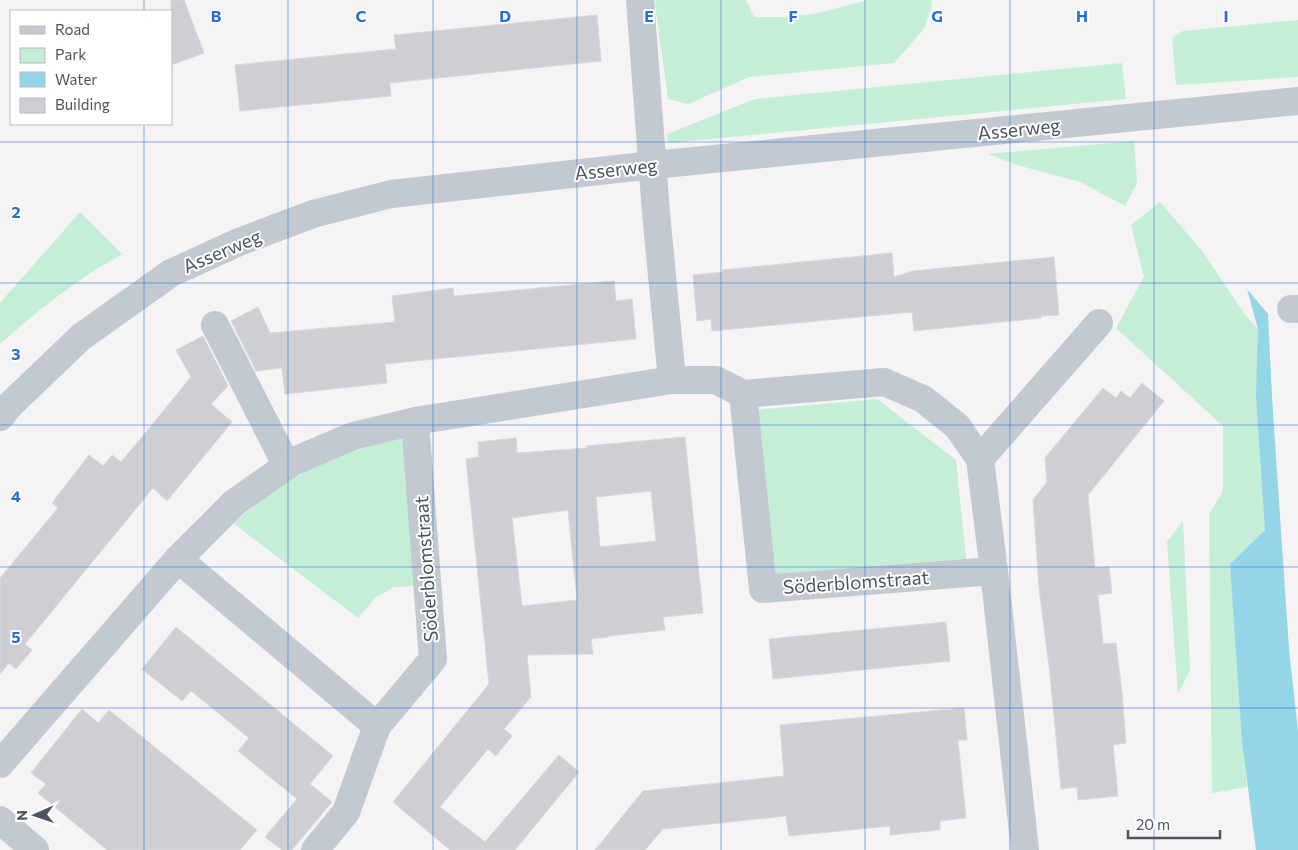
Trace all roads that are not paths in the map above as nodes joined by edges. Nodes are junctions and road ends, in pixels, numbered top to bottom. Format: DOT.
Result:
graph roads {
  1 [pos="640,0"];
  2 [pos="1298,101"];
  3 [pos="653,165"];
  4 [pos="1099,323"];
  5 [pos="215,325"];
  6 [pos="672,380"];
  7 [pos="743,394"];
  8 [pos="0,417"];
  9 [pos="415,421"];
  10 [pos="980,459"];
  11 [pos="287,466"];
  12 [pos="178,558"];
  13 [pos="994,571"];
  14 [pos="376,726"];
  15 [pos="5,749"];
  16 [pos="0,820"];
  17 [pos="325,847"];
  18 [pos="34,850"];
  19 [pos="1025,850"];
  1 -- 3 [label="street"];
  2 -- 3 [label="street, Asserweg"];
  3 -- 6 [label="street"];
  3 -- 8 [label="street, Asserweg"];
  4 -- 10 [label="street"];
  5 -- 11 [label="street"];
  6 -- 7 [label="street"];
  6 -- 9 [label="street"];
  7 -- 10 [label="street"];
  7 -- 13 [label="street, Söderblomstraat"];
  9 -- 11 [label="street"];
  9 -- 14 [label="street, Söderblomstraat"];
  10 -- 13 [label="street"];
  11 -- 12 [label="street"];
  12 -- 14 [label="street"];
  12 -- 15 [label="street"];
  13 -- 19 [label="street"];
  14 -- 17 [label="street, Söderblomstraat"];
  16 -- 18 [label="street"];
}
